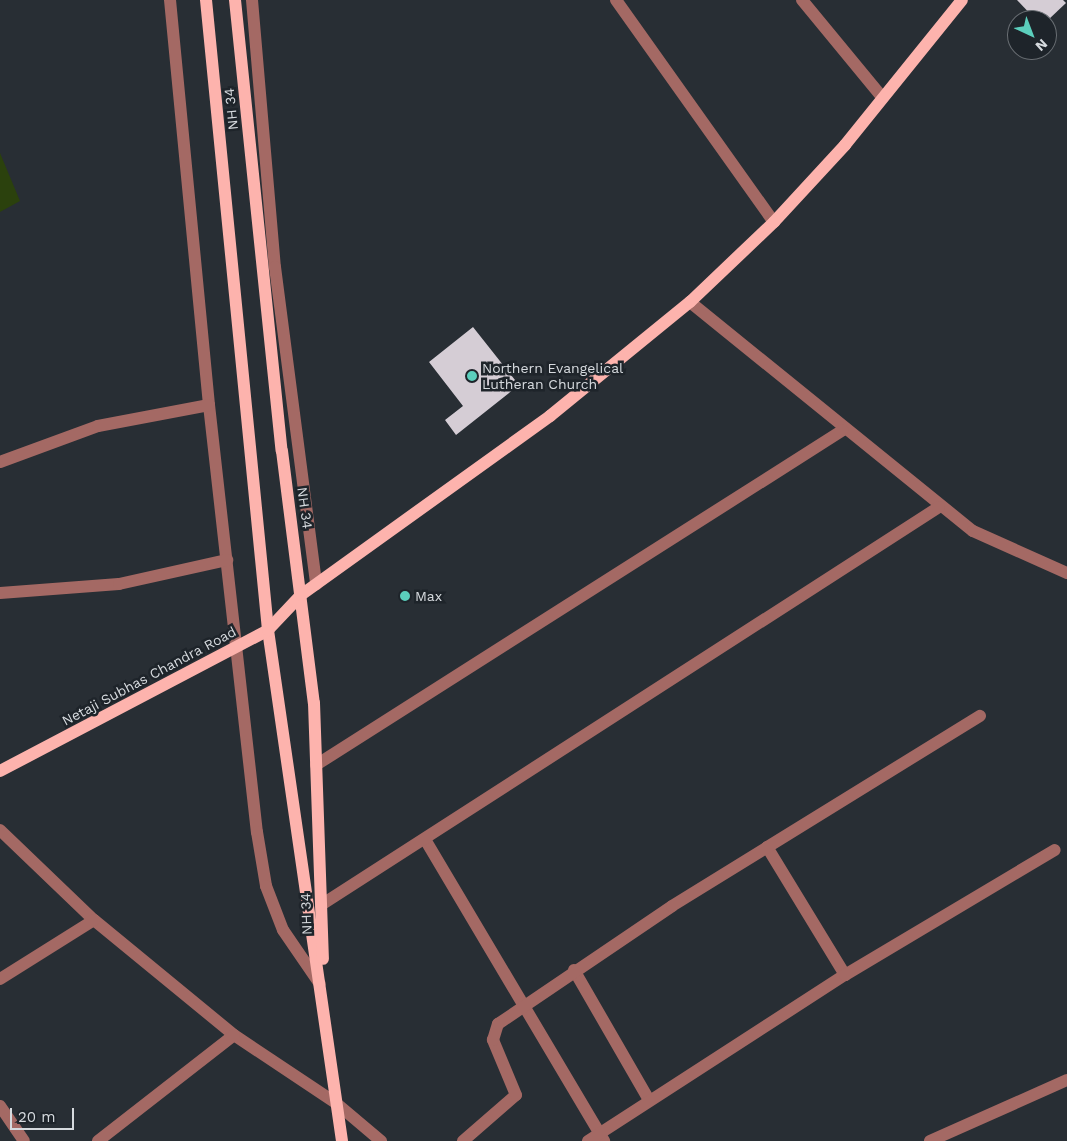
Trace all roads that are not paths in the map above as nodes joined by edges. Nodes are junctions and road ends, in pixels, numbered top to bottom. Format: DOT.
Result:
graph roads {
  1 [pos="170,0"];
  2 [pos="206,0"];
  3 [pos="235,0"];
  4 [pos="252,0"];
  5 [pos="616,0"];
  6 [pos="802,0"];
  7 [pos="962,0"];
  8 [pos="881,96"];
  9 [pos="774,222"];
  10 [pos="690,302"];
  11 [pos="209,405"];
  12 [pos="843,430"];
  13 [pos="0,462"];
  14 [pos="939,507"];
  15 [pos="227,560"];
  16 [pos="1067,573"];
  17 [pos="316,584"];
  18 [pos="0,593"];
  19 [pos="301,595"];
  20 [pos="268,630"];
  21 [pos="235,649"];
  22 [pos="980,716"];
  23 [pos="316,765"];
  24 [pos="0,771"];
  25 [pos="0,830"];
  26 [pos="426,841"];
  27 [pos="767,847"];
  28 [pos="1055,850"];
  29 [pos="321,905"];
  30 [pos="94,920"];
  31 [pos="574,970"];
  32 [pos="844,975"];
  33 [pos="0,979"];
  34 [pos="320,984"];
  35 [pos="526,1005"];
  36 [pos="325,1022"];
  37 [pos="234,1035"];
  38 [pos="1067,1080"];
  39 [pos="650,1100"];
  40 [pos="336,1103"];
  41 [pos="0,1106"];
  42 [pos="602,1137"];
  43 [pos="24,1141"];
  44 [pos="98,1141"];
  45 [pos="342,1141"];
  46 [pos="381,1141"];
  47 [pos="463,1141"];
  48 [pos="588,1141"];
  49 [pos="930,1141"];
  1 -- 11 [label="street"];
  2 -- 20 [label="main road"];
  3 -- 19 [label="main road, NH 34"];
  4 -- 17 [label="street"];
  5 -- 9 [label="street"];
  6 -- 8 [label="street"];
  7 -- 8 [label="main road, Netaji Subhas Chandra Road"];
  8 -- 9 [label="main road, Netaji Subhas Chandra Road"];
  9 -- 10 [label="main road, Netaji Subhas Chandra Road"];
  10 -- 12 [label="street"];
  10 -- 17 [label="main road, Netaji Subhas Chandra Road"];
  11 -- 13 [label="street"];
  11 -- 15 [label="street"];
  12 -- 14 [label="street"];
  12 -- 23 [label="street"];
  14 -- 16 [label="street"];
  14 -- 26 [label="street"];
  15 -- 18 [label="street"];
  15 -- 21 [label="street"];
  17 -- 19 [label="main road, Netaji Subhas Chandra Road"];
  19 -- 20 [label="main road, Netaji Subhas Chandra Road"];
  19 -- 23 [label="main road, NH 34"];
  20 -- 21 [label="main road, Netaji Subhas Chandra Road"];
  20 -- 34 [label="main road"];
  21 -- 24 [label="main road, Netaji Subhas Chandra Road"];
  21 -- 34 [label="street"];
  22 -- 27 [label="street"];
  23 -- 29 [label="main road, NH 34"];
  25 -- 30 [label="street"];
  26 -- 29 [label="street"];
  26 -- 35 [label="street"];
  27 -- 31 [label="street"];
  27 -- 32 [label="street"];
  28 -- 32 [label="street"];
  29 -- 36 [label="main road, NH 34"];
  30 -- 33 [label="street"];
  30 -- 37 [label="street"];
  31 -- 35 [label="street"];
  31 -- 39 [label="street"];
  32 -- 39 [label="street"];
  34 -- 36 [label="main road"];
  35 -- 42 [label="street"];
  35 -- 47 [label="street"];
  36 -- 40 [label="main road"];
  37 -- 40 [label="street"];
  37 -- 44 [label="street"];
  38 -- 49 [label="street"];
  39 -- 42 [label="street"];
  40 -- 45 [label="main road"];
  40 -- 46 [label="street"];
  41 -- 43 [label="street"];
  42 -- 48 [label="street"];
}
